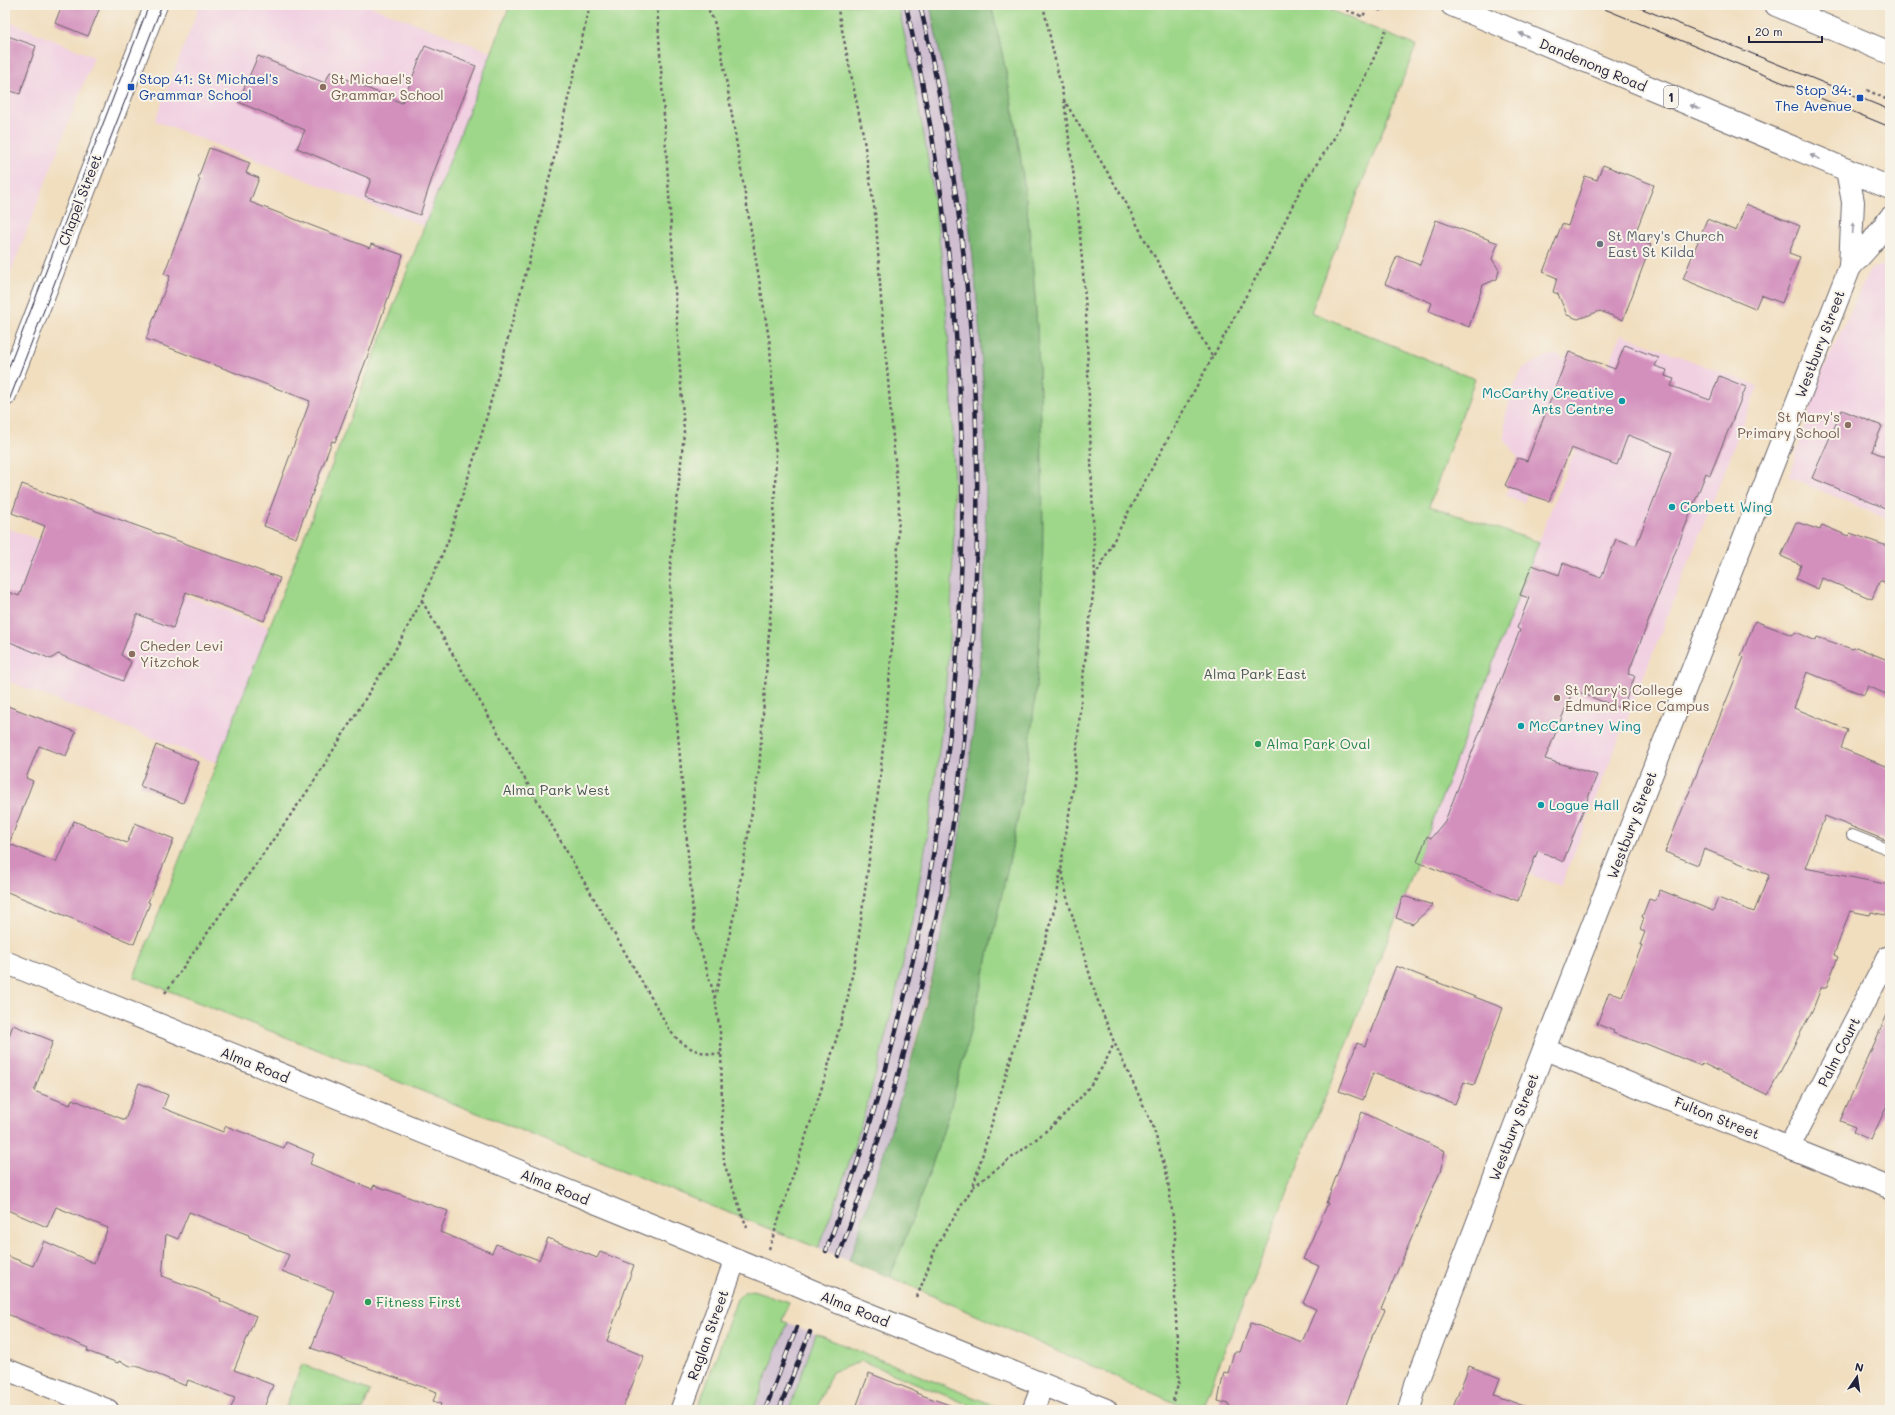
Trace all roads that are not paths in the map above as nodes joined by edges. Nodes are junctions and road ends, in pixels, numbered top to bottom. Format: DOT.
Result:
graph roads {
  1 [pos="156,5"];
  2 [pos="1452,5"];
  3 [pos="1776,5"];
  4 [pos="1890,53"];
  5 [pos="1847,170"];
  6 [pos="1890,188"];
  7 [pos="1890,218"];
  8 [pos="1850,266"];
  9 [pos="7,385"];
  10 [pos="1852,835"];
  11 [pos="1890,850"];
  12 [pos="1888,957"];
  13 [pos="5,962"];
  14 [pos="1544,1049"];
  15 [pos="1789,1147"];
  16 [pos="1890,1188"];
  17 [pos="735,1260"];
  18 [pos="5,1369"];
  19 [pos="1043,1384"];
  20 [pos="1416,1384"];
  21 [pos="105,1409"];
  22 [pos="681,1410"];
  23 [pos="1033,1410"];
  24 [pos="1106,1410"];
  25 [pos="1398,1410"];
  26 [pos="1409,1410"];
  1 -- 9 [label="main road, Chapel Street"];
  5 -- 2 [label="main road, Dandenong Road / 1, one-way"];
  3 -- 4 [label="main road"];
  5 -- 6 [label="main road, Dandenong Road / 1"];
  8 -- 5 [label="main road, Westbury Street, one-way"];
  7 -- 8 [label="main road, Westbury Street"];
  8 -- 14 [label="main road, Westbury Street"];
  10 -- 11 [label="lane"];
  12 -- 15 [label="street, Palm Court"];
  13 -- 17 [label="main road, Alma Road"];
  14 -- 15 [label="street, Fulton Street"];
  14 -- 20 [label="main road, Westbury Street"];
  15 -- 16 [label="street, Fulton Street"];
  17 -- 19 [label="main road, Alma Road, bridge"];
  17 -- 22 [label="street, Raglan Street"];
  18 -- 21 [label="street"];
  19 -- 23 [label="street"];
  19 -- 24 [label="main road, Alma Road"];
  20 -- 25 [label="main road, Westbury Street"];
  20 -- 26 [label="main road, Westbury Street"];
}
